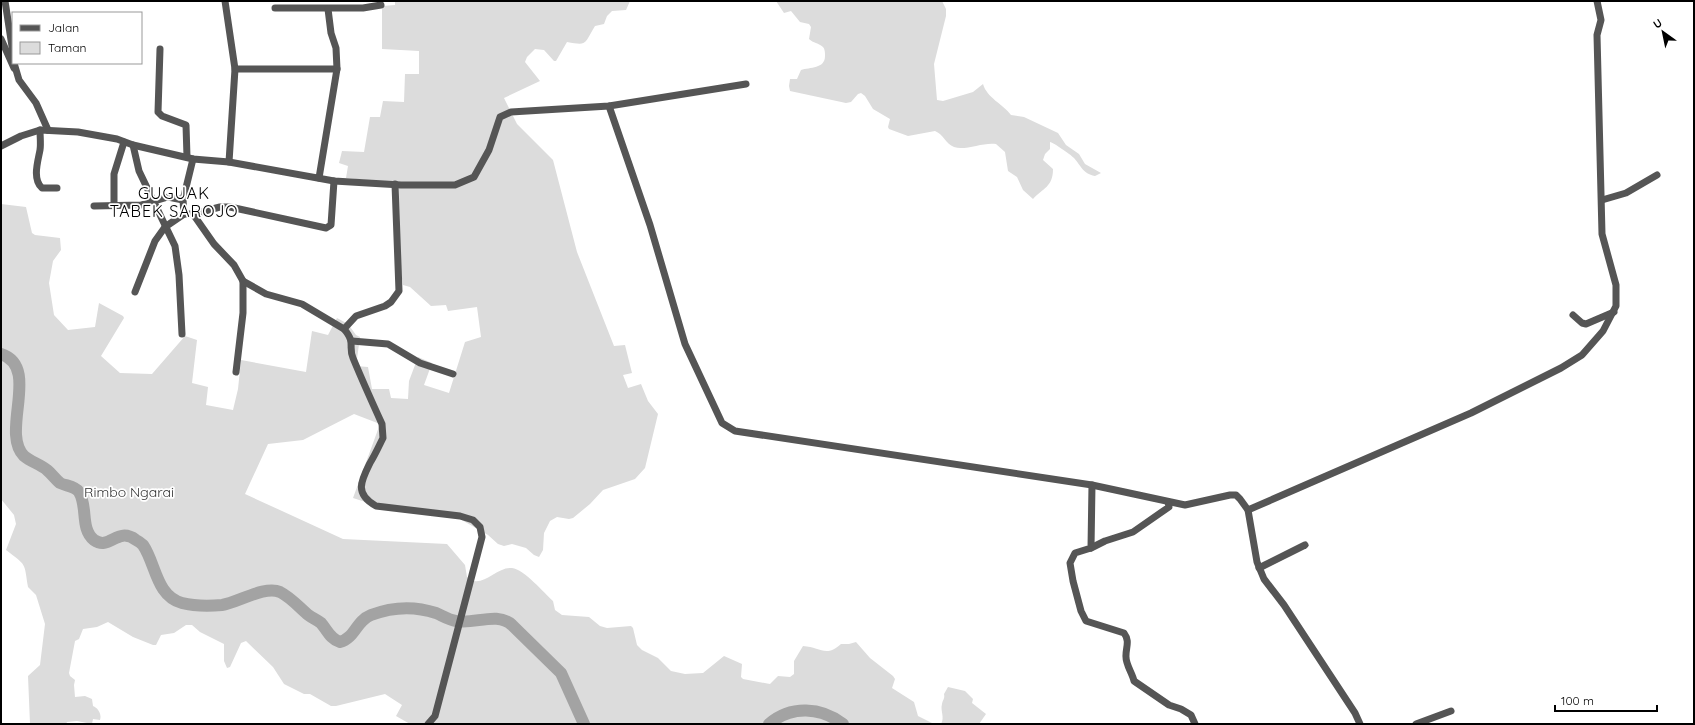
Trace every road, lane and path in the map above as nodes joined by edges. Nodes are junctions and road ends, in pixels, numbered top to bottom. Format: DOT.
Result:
graph roads {
  1 [pos="4,1"];
  2 [pos="225,1"];
  3 [pos="1597,1"];
  4 [pos="381,5"];
  5 [pos="275,8"];
  6 [pos="328,9"];
  7 [pos="4,19"];
  8 [pos="1,39"];
  9 [pos="12,49"];
  10 [pos="160,49"];
  11 [pos="12,62"];
  12 [pos="14,66"];
  13 [pos="337,69"];
  14 [pos="235,70"];
  15 [pos="746,84"];
  16 [pos="609,106"];
  17 [pos="40,130"];
  18 [pos="48,130"];
  19 [pos="124,142"];
  20 [pos="133,145"];
  21 [pos="1,146"];
  22 [pos="190,158"];
  23 [pos="229,162"];
  24 [pos="1657,175"];
  25 [pos="319,178"];
  26 [pos="334,181"];
  27 [pos="395,184"];
  28 [pos="57,188"];
  29 [pos="183,200"];
  30 [pos="1602,200"];
  31 [pos="154,202"];
  32 [pos="94,206"];
  33 [pos="114,206"];
  34 [pos="184,214"];
  35 [pos="193,214"];
  36 [pos="166,228"];
  37 [pos="243,282"];
  38 [pos="135,292"];
  39 [pos="1614,312"];
  40 [pos="1573,315"];
  41 [pos="344,329"];
  42 [pos="182,334"];
  43 [pos="352,341"];
  44 [pos="236,372"];
  45 [pos="453,374"];
  46 [pos="1092,485"];
  47 [pos="1168,502"];
  48 [pos="1248,510"];
  49 [pos="1304,545"];
  50 [pos="1091,548"];
  51 [pos="1259,568"];
  52 [pos="1451,711"];
  53 [pos="428,724"];
  54 [pos="1195,724"];
  55 [pos="1360,724"];
  56 [pos="1416,724"];
  1 -- 7 [label="street"];
  2 -- 14 [label="street"];
  3 -- 30 [label="street"];
  4 -- 6 [label="street"];
  5 -- 6 [label="street"];
  6 -- 13 [label="street"];
  7 -- 9 [label="street"];
  8 -- 11 [label="street"];
  10 -- 22 [label="street"];
  12 -- 18 [label="street"];
  13 -- 14 [label="street"];
  13 -- 25 [label="street"];
  14 -- 23 [label="street"];
  15 -- 16 [label="street"];
  16 -- 27 [label="street"];
  16 -- 46 [label="street"];
  17 -- 18 [label="street"];
  17 -- 21 [label="street"];
  17 -- 28 [label="street"];
  18 -- 19 [label="street"];
  19 -- 20 [label="street"];
  19 -- 33 [label="street"];
  20 -- 22 [label="street"];
  20 -- 31 [label="street"];
  22 -- 23 [label="street"];
  22 -- 29 [label="street"];
  23 -- 25 [label="street"];
  24 -- 30 [label="street"];
  25 -- 26 [label="street"];
  26 -- 27 [label="street"];
  26 -- 35 [label="street"];
  27 -- 41 [label="street"];
  29 -- 31 [label="street"];
  29 -- 34 [label="street"];
  30 -- 39 [label="street"];
  31 -- 33 [label="street"];
  31 -- 36 [label="street"];
  32 -- 33 [label="street"];
  34 -- 35 [label="street"];
  34 -- 36 [label="street"];
  35 -- 37 [label="street"];
  36 -- 38 [label="street"];
  36 -- 42 [label="street"];
  37 -- 41 [label="street"];
  37 -- 44 [label="street"];
  39 -- 40 [label="street"];
  39 -- 48 [label="street"];
  41 -- 43 [label="street"];
  43 -- 45 [label="street"];
  43 -- 53 [label="street"];
  46 -- 47 [label="street"];
  46 -- 50 [label="street"];
  47 -- 48 [label="street"];
  47 -- 50 [label="street"];
  48 -- 51 [label="street"];
  49 -- 51 [label="street"];
  50 -- 54 [label="street"];
  51 -- 55 [label="street"];
  52 -- 56 [label="street"];
}
